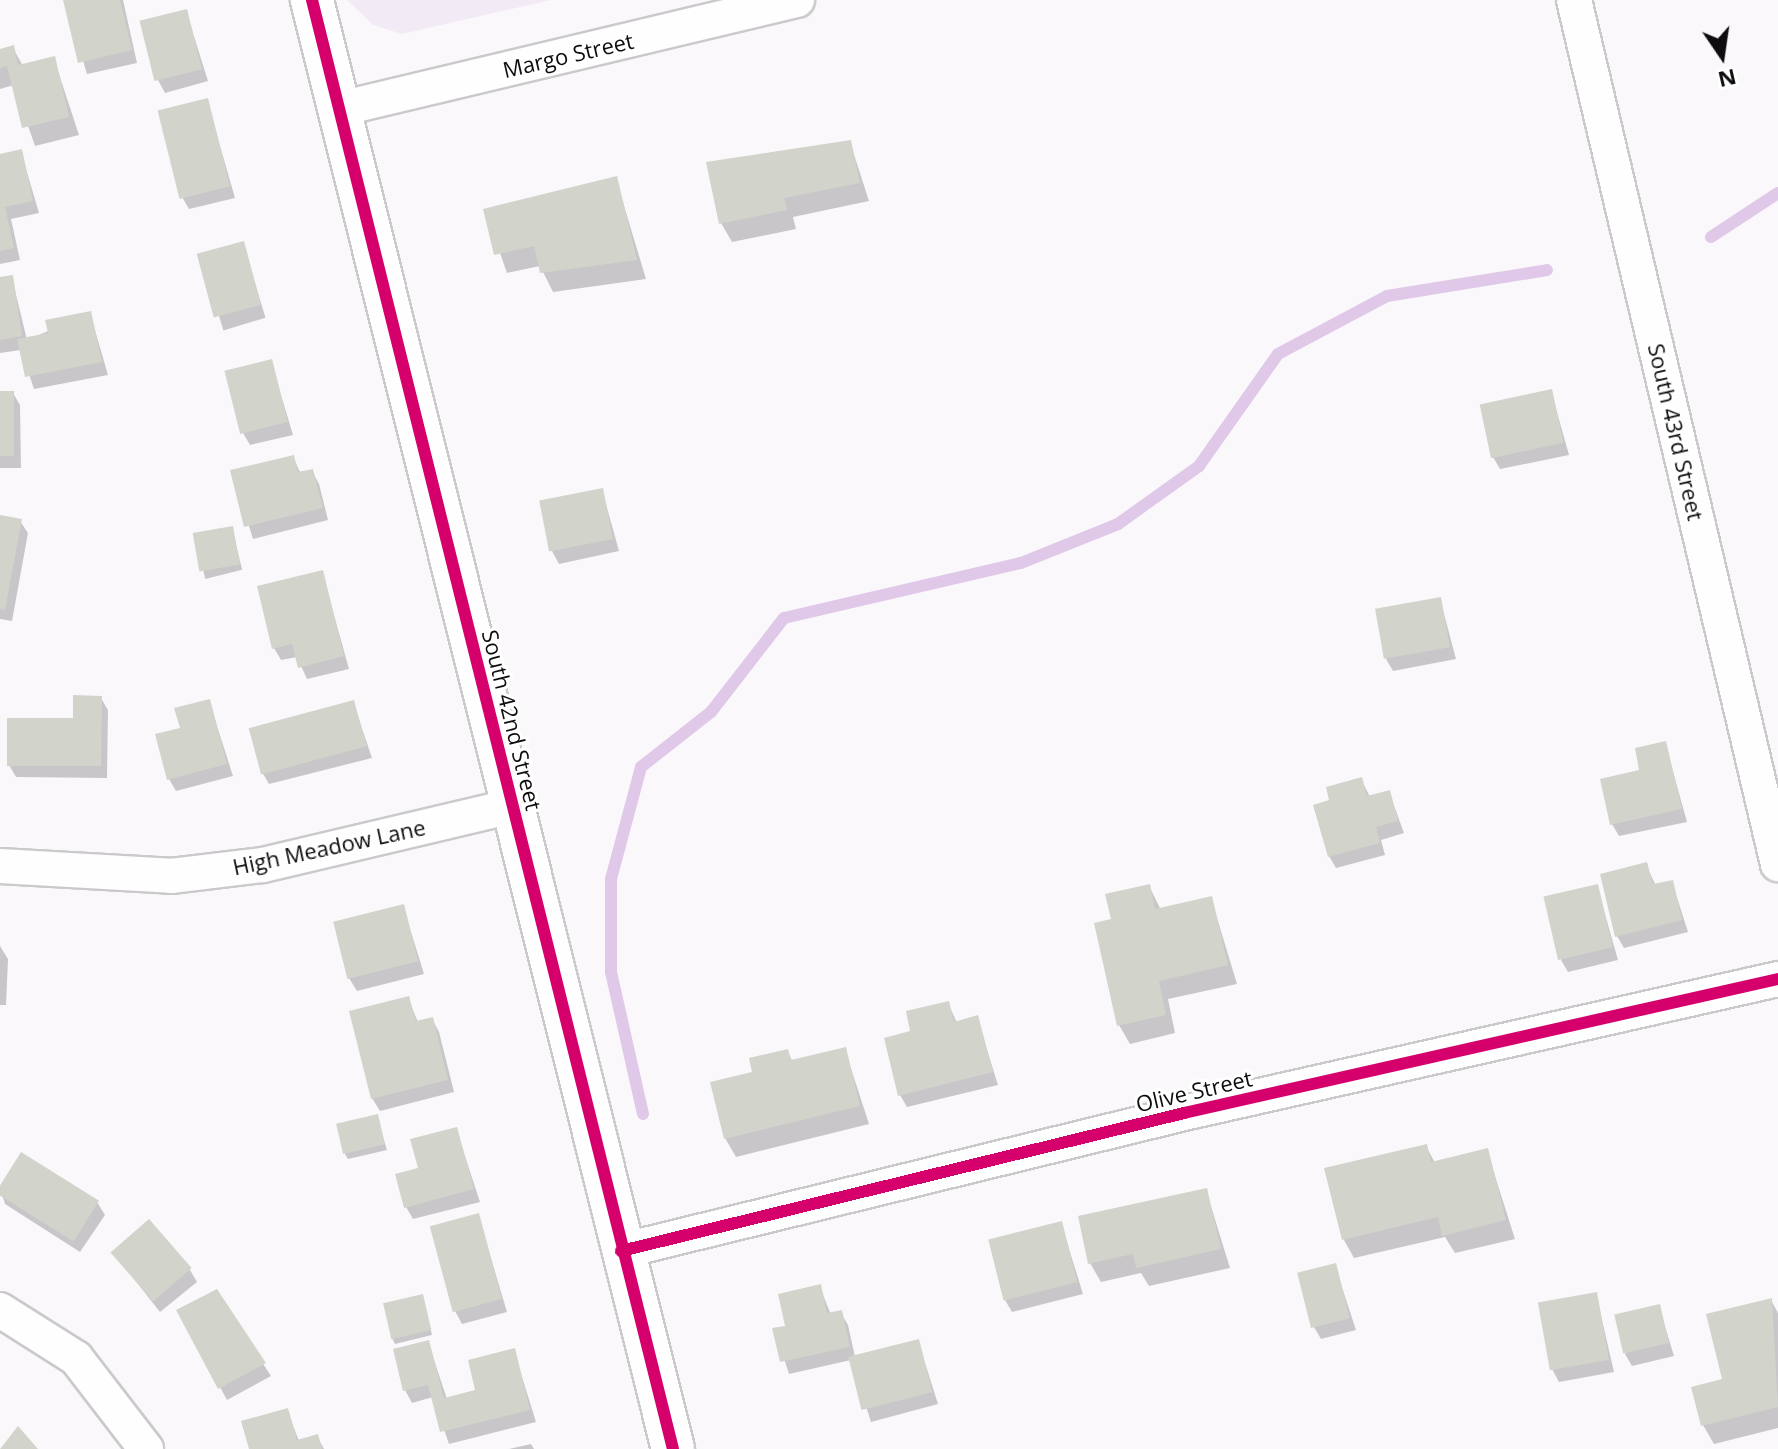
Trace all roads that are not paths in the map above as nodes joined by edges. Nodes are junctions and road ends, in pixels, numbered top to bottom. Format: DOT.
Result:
graph roads {
  1 [pos="312,0"];
  2 [pos="797,0"];
  3 [pos="1574,0"];
  4 [pos="339,109"];
  5 [pos="513,806"];
  6 [pos="1778,864"];
  7 [pos="0,866"];
  8 [pos="1778,979"];
  9 [pos="621,1251"];
  10 [pos="0,1310"];
  11 [pos="146,1449"];
  12 [pos="673,1449"];
  1 -- 4 [label="street, South 42nd Street"];
  2 -- 4 [label="street, Margo Street"];
  3 -- 6 [label="street, South 43rd Street"];
  4 -- 5 [label="street, South 42nd Street"];
  5 -- 7 [label="street, High Meadow Lane"];
  5 -- 9 [label="street, South 42nd Street"];
  8 -- 9 [label="street, Olive Street"];
  9 -- 12 [label="street, South 42nd Street"];
  10 -- 11 [label="street"];
}
